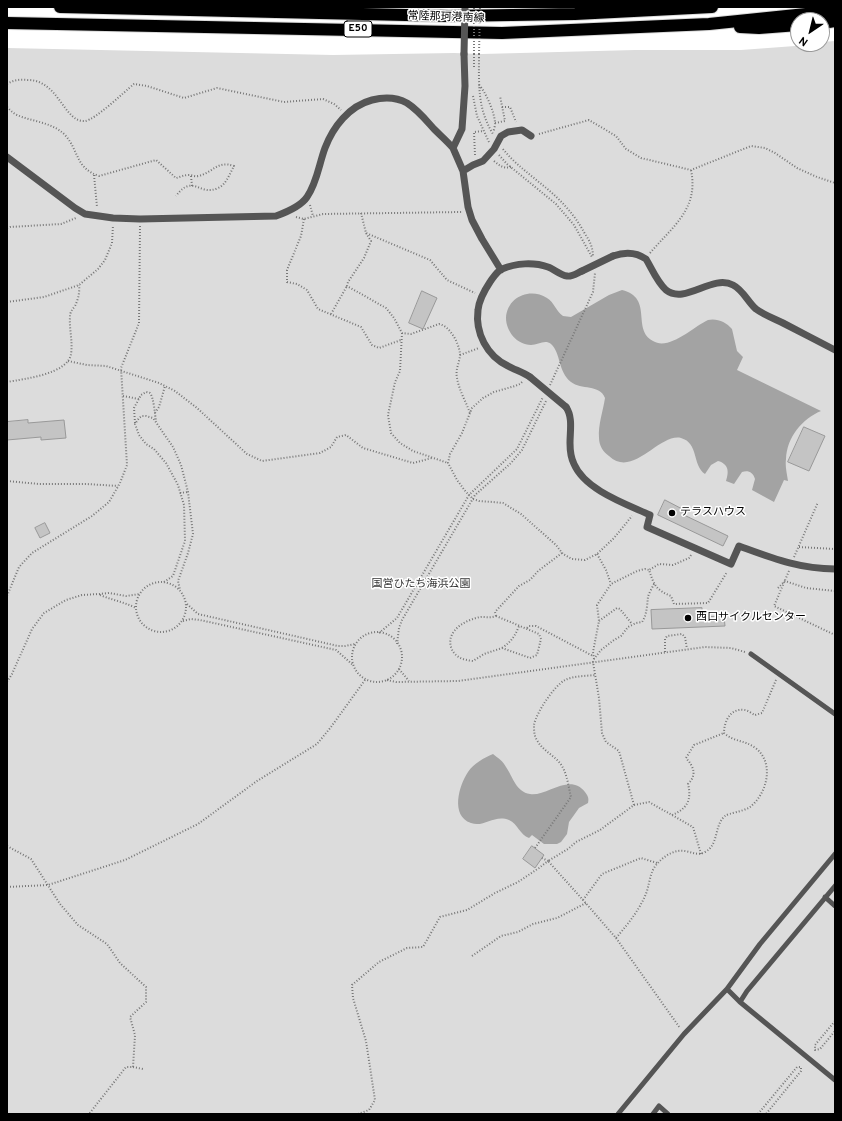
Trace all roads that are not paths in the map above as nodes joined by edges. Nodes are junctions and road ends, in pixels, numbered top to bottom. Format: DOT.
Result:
graph roads {
  1 [pos="60,7"];
  2 [pos="465,7"];
  3 [pos="683,7"];
  4 [pos="712,7"];
  5 [pos="670,10"];
  6 [pos="835,11"];
  7 [pos="7,23"];
  8 [pos="709,24"];
  9 [pos="790,26"];
  10 [pos="531,136"];
  11 [pos="453,148"];
  12 [pos="7,157"];
  13 [pos="463,171"];
  14 [pos="501,270"];
  15 [pos="835,350"];
  16 [pos="835,569"];
  17 [pos="751,654"];
  18 [pos="835,714"];
  19 [pos="835,854"];
  20 [pos="835,886"];
  21 [pos="825,897"];
  22 [pos="835,906"];
  23 [pos="727,989"];
  24 [pos="740,1002"];
  25 [pos="835,1080"];
  26 [pos="618,1114"];
  27 [pos="653,1114"];
  28 [pos="668,1114"];
  1 -- 5 [label="highway, 常陸那珂港南線 / E50"];
  2 -- 11 [label="street, bridge"];
  3 -- 5 [label="highway"];
  4 -- 5 [label="highway, 常陸那珂港南線 / E50"];
  6 -- 8 [label="highway, 常陸那珂港南線 / E50"];
  7 -- 8 [label="highway, 常陸那珂港南線 / E50"];
  8 -- 9 [label="highway"];
  10 -- 13 [label="street"];
  11 -- 12 [label="street"];
  11 -- 13 [label="street"];
  13 -- 14 [label="street"];
  14 -- 15 [label="street, bridge"];
  14 -- 16 [label="street, bridge"];
  17 -- 18 [label="lane"];
  19 -- 23 [label="lane"];
  20 -- 21 [label="lane"];
  21 -- 22 [label="lane"];
  21 -- 24 [label="lane"];
  23 -- 24 [label="lane"];
  23 -- 26 [label="lane"];
  24 -- 25 [label="lane"];
  27 -- 28 [label="lane"];
}
